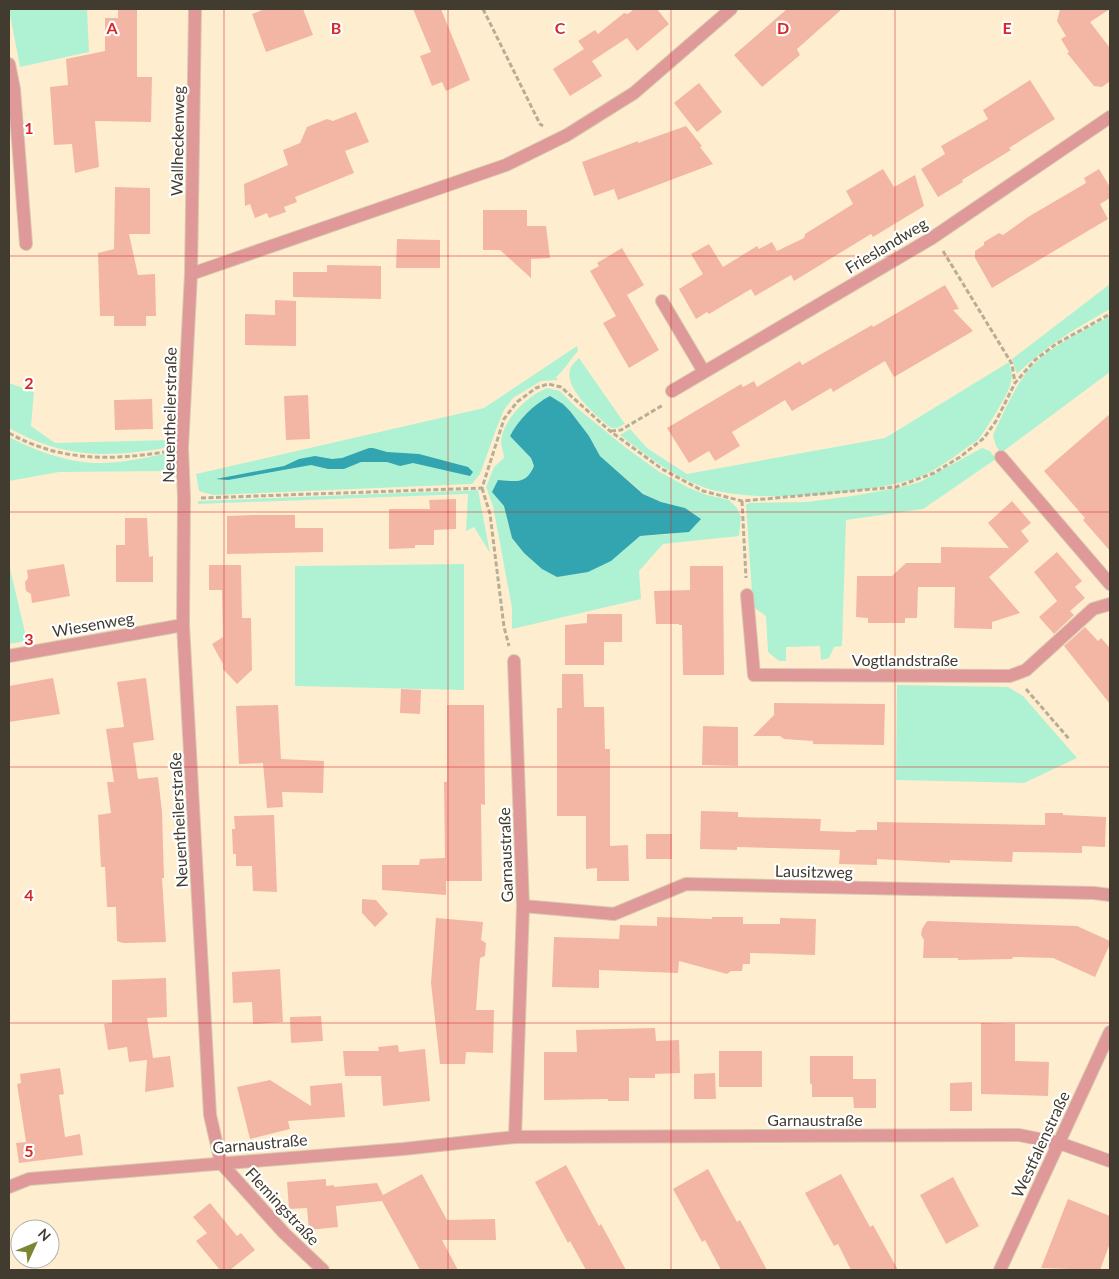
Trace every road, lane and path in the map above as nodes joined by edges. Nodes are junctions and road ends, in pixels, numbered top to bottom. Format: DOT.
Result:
graph roads {
  1 [pos="195,9"];
  2 [pos="483,9"];
  3 [pos="731,9"];
  4 [pos="9,64"];
  5 [pos="1110,117"];
  6 [pos="567,135"];
  7 [pos="932,238"];
  8 [pos="26,244"];
  9 [pos="191,274"];
  10 [pos="662,302"];
  11 [pos="1110,314"];
  12 [pos="704,372"];
  13 [pos="1015,383"];
  14 [pos="672,391"];
  15 [pos="9,432"];
  16 [pos="610,432"];
  17 [pos="182,448"];
  18 [pos="1001,457"];
  19 [pos="482,488"];
  20 [pos="184,498"];
  21 [pos="742,501"];
  22 [pos="1110,584"];
  23 [pos="747,595"];
  24 [pos="1110,604"];
  25 [pos="184,625"];
  26 [pos="9,656"];
  27 [pos="514,660"];
  28 [pos="1014,674"];
  29 [pos="1070,740"];
  30 [pos="1110,895"];
  31 [pos="523,906"];
  32 [pos="1110,1032"];
  33 [pos="515,1137"];
  34 [pos="1059,1143"];
  35 [pos="1110,1161"];
  36 [pos="220,1163"];
  37 [pos="9,1187"];
  38 [pos="323,1270"];
  39 [pos="1000,1270"];
  1 -- 9 [label="street, Wallheckenweg"];
  2 -- 6 [label="path"];
  3 -- 6 [label="street"];
  4 -- 8 [label="street"];
  5 -- 7 [label="street, Frieslandweg"];
  6 -- 9 [label="street"];
  7 -- 12 [label="street, Frieslandweg"];
  7 -- 13 [label="path"];
  9 -- 17 [label="street, Neuentheilerstraße"];
  10 -- 12 [label="street"];
  11 -- 13 [label="path"];
  12 -- 14 [label="street, Frieslandweg"];
  13 -- 21 [label="path"];
  14 -- 16 [label="path"];
  15 -- 17 [label="path"];
  16 -- 19 [label="path"];
  16 -- 21 [label="path"];
  17 -- 20 [label="street, Neuentheilerstraße"];
  18 -- 22 [label="street"];
  19 -- 20 [label="path"];
  19 -- 27 [label="path"];
  20 -- 25 [label="street, Neuentheilerstraße"];
  21 -- 23 [label="path"];
  23 -- 28 [label="street, Vogtlandstraße"];
  24 -- 28 [label="street"];
  25 -- 26 [label="street, Wiesenweg"];
  25 -- 36 [label="street, Neuentheilerstraße"];
  27 -- 31 [label="street, Garnaustraße"];
  28 -- 29 [label="path"];
  30 -- 31 [label="street, Lausitzweg"];
  31 -- 33 [label="street, Garnaustraße"];
  32 -- 34 [label="street, Westfalenstraße"];
  33 -- 34 [label="street, Garnaustraße"];
  33 -- 36 [label="street, Garnaustraße"];
  34 -- 35 [label="street, Garnaustraße"];
  34 -- 39 [label="street, Westfalenstraße"];
  36 -- 37 [label="street, Garnaustraße"];
  36 -- 38 [label="street, Flemingstraße"];
}
